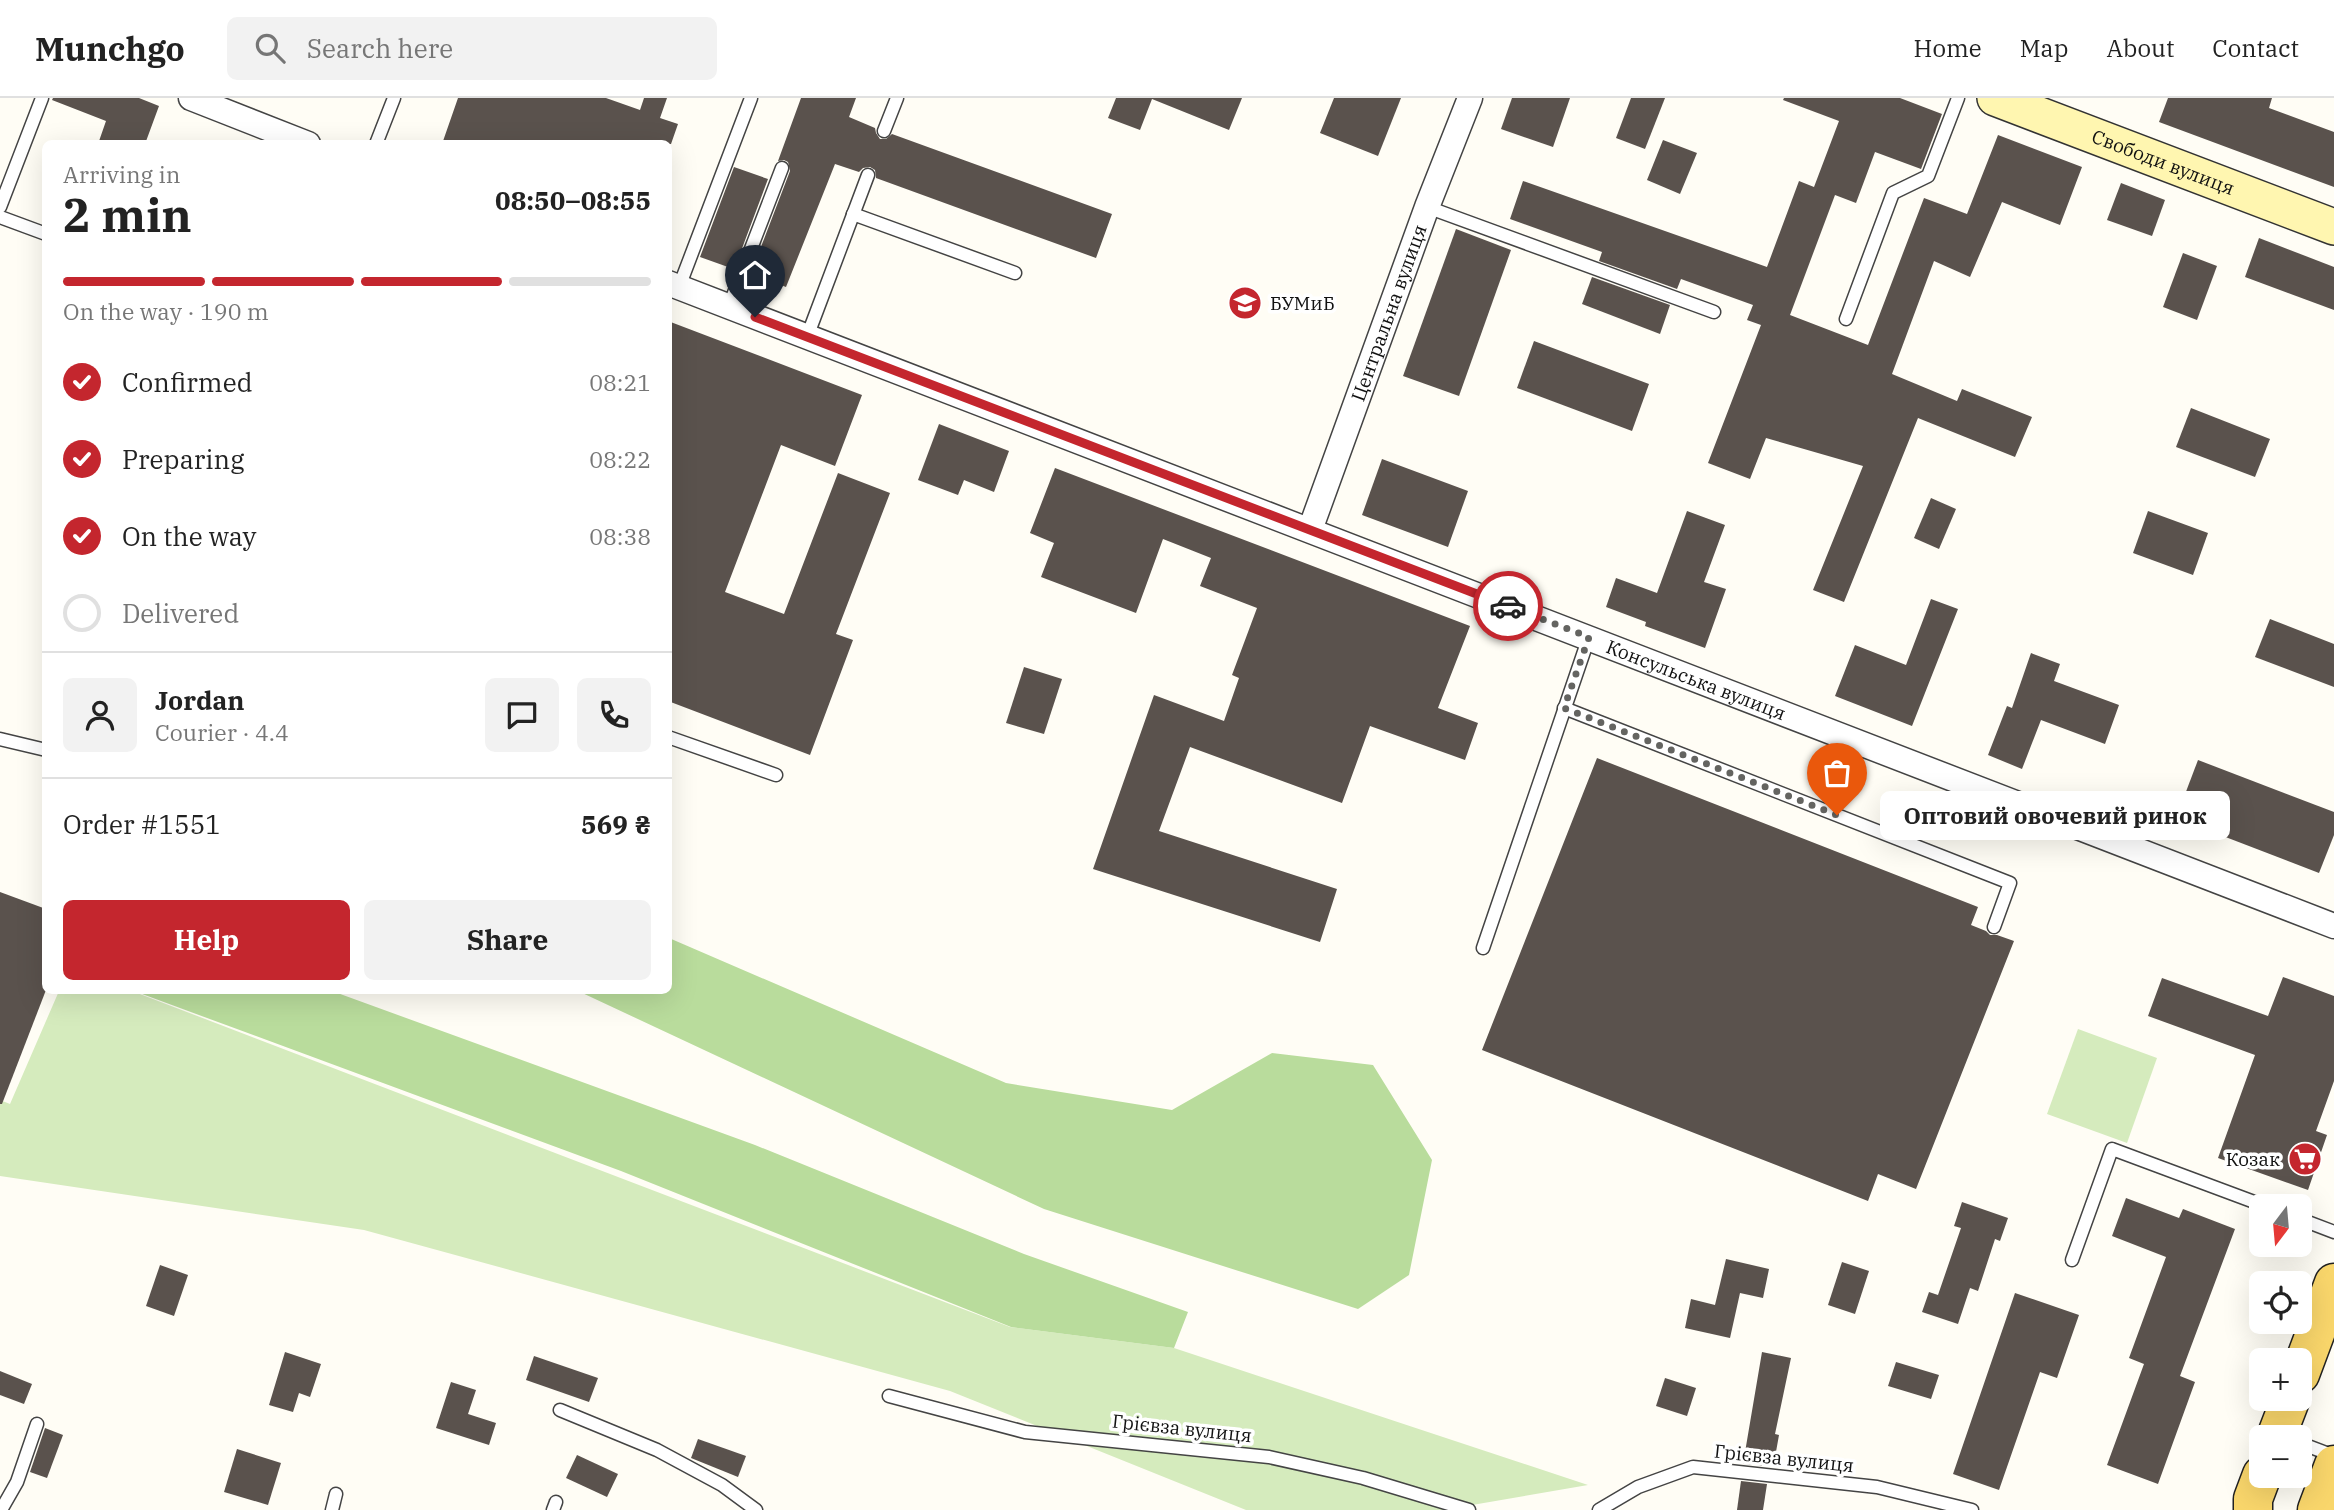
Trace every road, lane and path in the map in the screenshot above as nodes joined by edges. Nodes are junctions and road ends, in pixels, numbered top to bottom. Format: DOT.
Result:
graph roads {
  1 [pos="42,98"];
  2 [pos="191,98"];
  3 [pos="394,98"];
  4 [pos="751,98"];
  5 [pos="897,98"];
  6 [pos="1470,98"];
  7 [pos="1958,98"];
  8 [pos="1994,98"];
  9 [pos="884,131"];
  10 [pos="298,140"];
  11 [pos="378,140"];
  12 [pos="782,168"];
  13 [pos="868,175"];
  14 [pos="0,207"];
  15 [pos="1427,207"];
  16 [pos="853,214"];
  17 [pos="0,218"];
  18 [pos="2334,227"];
  19 [pos="42,233"];
  20 [pos="1015,272"];
  21 [pos="674,285"];
  22 [pos="729,306"];
  23 [pos="1714,312"];
  24 [pos="1846,319"];
  25 [pos="807,337"];
  26 [pos="1310,530"];
  27 [pos="1589,637"];
  28 [pos="1564,708"];
  29 [pos="672,738"];
  30 [pos="0,739"];
  31 [pos="42,749"];
  32 [pos="776,775"];
  33 [pos="2334,926"];
  34 [pos="1994,927"];
  35 [pos="1483,948"];
  36 [pos="2249,1200"];
  37 [pos="2312,1223"];
  38 [pos="2334,1231"];
  39 [pos="2072,1260"];
  40 [pos="2334,1283"];
  41 [pos="2310,1348"];
  42 [pos="889,1396"];
  43 [pos="560,1410"];
  44 [pos="37,1424"];
  45 [pos="2312,1448"];
  46 [pos="2334,1455"];
  47 [pos="2334,1465"];
  48 [pos="336,1494"];
  49 [pos="1,1510"];
  50 [pos="332,1510"];
  51 [pos="756,1510"];
  52 [pos="1469,1510"];
  53 [pos="1600,1510"];
  54 [pos="1972,1510"];
  55 [pos="2317,1510"];
  1 -- 14 [label="lane"];
  2 -- 10 [label="street"];
  3 -- 11 [label="lane"];
  4 -- 21 [label="lane"];
  5 -- 9 [label="lane"];
  6 -- 15 [label="street, Центральна вулиця"];
  7 -- 24 [label="lane"];
  8 -- 18 [label="main road, Свободи вулиця"];
  12 -- 22 [label="lane"];
  13 -- 16 [label="lane"];
  15 -- 23 [label="lane"];
  15 -- 26 [label="street, Центральна вулиця"];
  16 -- 20 [label="lane"];
  16 -- 25 [label="lane"];
  17 -- 19 [label="lane"];
  21 -- 22 [label="street, Консульська вулиця"];
  22 -- 25 [label="street, Консульська вулиця"];
  25 -- 26 [label="street, Консульська вулиця"];
  26 -- 27 [label="street, Консульська вулиця"];
  27 -- 28 [label="lane"];
  27 -- 33 [label="street, Консульська вулиця"];
  28 -- 34 [label="lane"];
  28 -- 35 [label="lane"];
  29 -- 32 [label="lane"];
  30 -- 31 [label="lane"];
  36 -- 39 [label="lane"];
  37 -- 38 [label="lane"];
  40 -- 41 [label="main road"];
  42 -- 52 [label="lane, Грієвза вулиця"];
  43 -- 51 [label="lane"];
  44 -- 49 [label="lane"];
  45 -- 46 [label="lane"];
  47 -- 55 [label="main road"];
  48 -- 50 [label="lane"];
  53 -- 54 [label="lane, Грієвза вулиця"];
}
